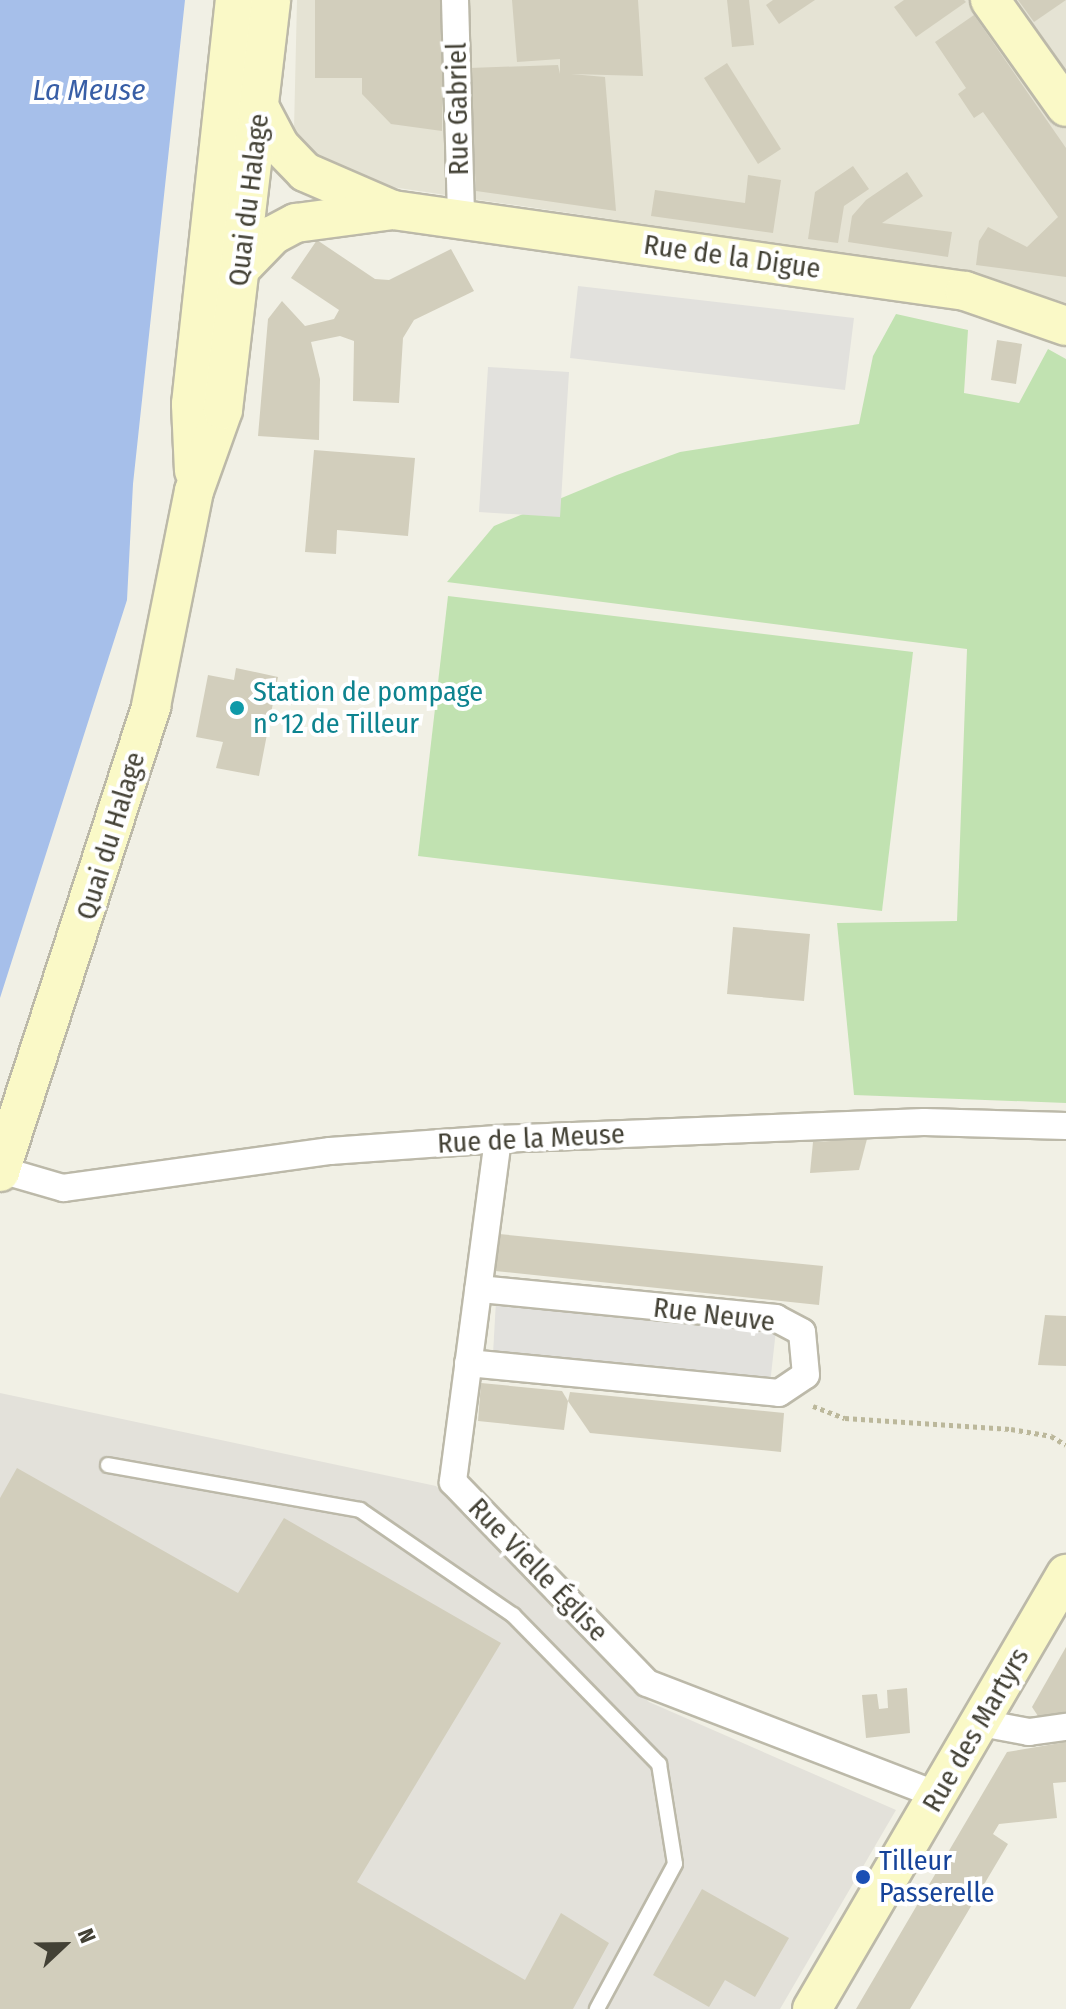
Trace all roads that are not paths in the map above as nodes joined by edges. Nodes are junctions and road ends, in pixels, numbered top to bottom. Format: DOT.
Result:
graph roads {
  1 [pos="235,0"];
  2 [pos="271,0"];
  3 [pos="455,0"];
  4 [pos="990,0"];
  5 [pos="1066,107"];
  6 [pos="261,110"];
  7 [pos="393,210"];
  8 [pos="461,218"];
  9 [pos="241,268"];
  10 [pos="1066,326"];
  11 [pos="194,491"];
  12 [pos="1066,1126"];
  13 [pos="498,1139"];
  14 [pos="0,1171"];
  15 [pos="478,1289"];
  16 [pos="468,1363"];
  17 [pos="108,1465"];
  18 [pos="1066,1574"];
  19 [pos="981,1723"];
  20 [pos="1066,1727"];
  21 [pos="937,1795"];
  22 [pos="597,2009"];
  23 [pos="812,2009"];
  1 -- 11 [label="main road, Quai du Halage"];
  2 -- 6 [label="main road, Quai du Halage"];
  3 -- 8 [label="street, Rue Gabriel"];
  4 -- 5 [label="main road"];
  6 -- 7 [label="main road, Rue de la Digue"];
  6 -- 9 [label="main road, Quai du Halage"];
  7 -- 8 [label="main road, Rue de la Digue"];
  7 -- 9 [label="main road, Rue de la Digue"];
  8 -- 10 [label="main road, Rue de la Digue"];
  9 -- 11 [label="main road, Quai du Halage"];
  11 -- 14 [label="main road, Quai du Halage"];
  12 -- 13 [label="street, Rue de la Meuse"];
  13 -- 14 [label="street, Rue de la Meuse"];
  13 -- 15 [label="street, Rue Vielle Église"];
  15 -- 16 [label="street, Rue Vielle Église"];
  15 -- 16 [label="street, Rue Neuve"];
  16 -- 21 [label="street, Rue Vielle Église"];
  17 -- 22 [label="lane"];
  18 -- 19 [label="main road, Rue des Martyrs"];
  19 -- 20 [label="street"];
  19 -- 21 [label="main road, Rue des Martyrs"];
  21 -- 23 [label="main road, Rue des Martyrs"];
}
